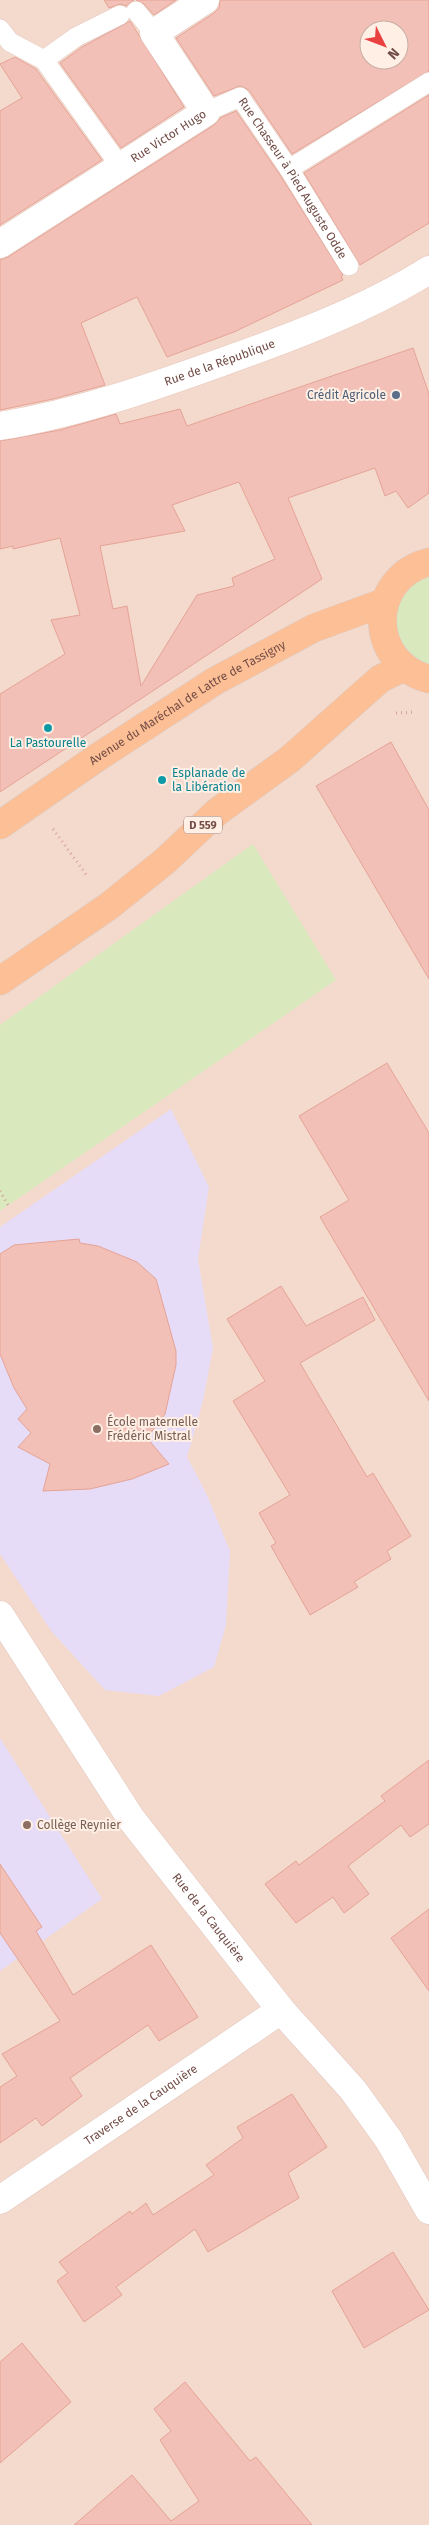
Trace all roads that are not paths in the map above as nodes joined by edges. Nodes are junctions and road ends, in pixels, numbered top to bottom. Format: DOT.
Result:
graph roads {
  1 [pos="205,0"];
  2 [pos="154,33"];
  3 [pos="3,40"];
  4 [pos="44,60"];
  5 [pos="429,82"];
  6 [pos="206,112"];
  7 [pos="120,166"];
  8 [pos="289,169"];
  9 [pos="0,244"];
  10 [pos="349,266"];
  11 [pos="429,270"];
  12 [pos="0,426"];
  13 [pos="426,560"];
  14 [pos="385,602"];
  15 [pos="404,667"];
  16 [pos="429,679"];
  17 [pos="0,825"];
  18 [pos="0,981"];
  19 [pos="0,1615"];
  20 [pos="281,2010"];
  21 [pos="0,2200"];
  22 [pos="429,2210"];
  1 -- 2 [label="street"];
  2 -- 4 [label="lane"];
  2 -- 6 [label="street, Rue Victor Hugo"];
  3 -- 4 [label="lane"];
  4 -- 7 [label="lane"];
  5 -- 8 [label="lane"];
  6 -- 7 [label="street, Rue Victor Hugo"];
  6 -- 8 [label="lane, Rue Chasseur à Pied Auguste Odde"];
  7 -- 9 [label="street, Rue Victor Hugo"];
  8 -- 10 [label="lane, Rue Chasseur à Pied Auguste Odde"];
  11 -- 12 [label="street, Rue de la République"];
  13 -- 14 [label="main road"];
  14 -- 15 [label="main road"];
  14 -- 17 [label="main road, Avenue du Maréchal de Lattre de Tassigny"];
  15 -- 16 [label="main road"];
  15 -- 18 [label="main road, D 559"];
  19 -- 20 [label="street, Rue de la Cauquière"];
  20 -- 21 [label="street, Traverse de la Cauquière"];
  20 -- 22 [label="street, Rue de la Cauquière"];
}
